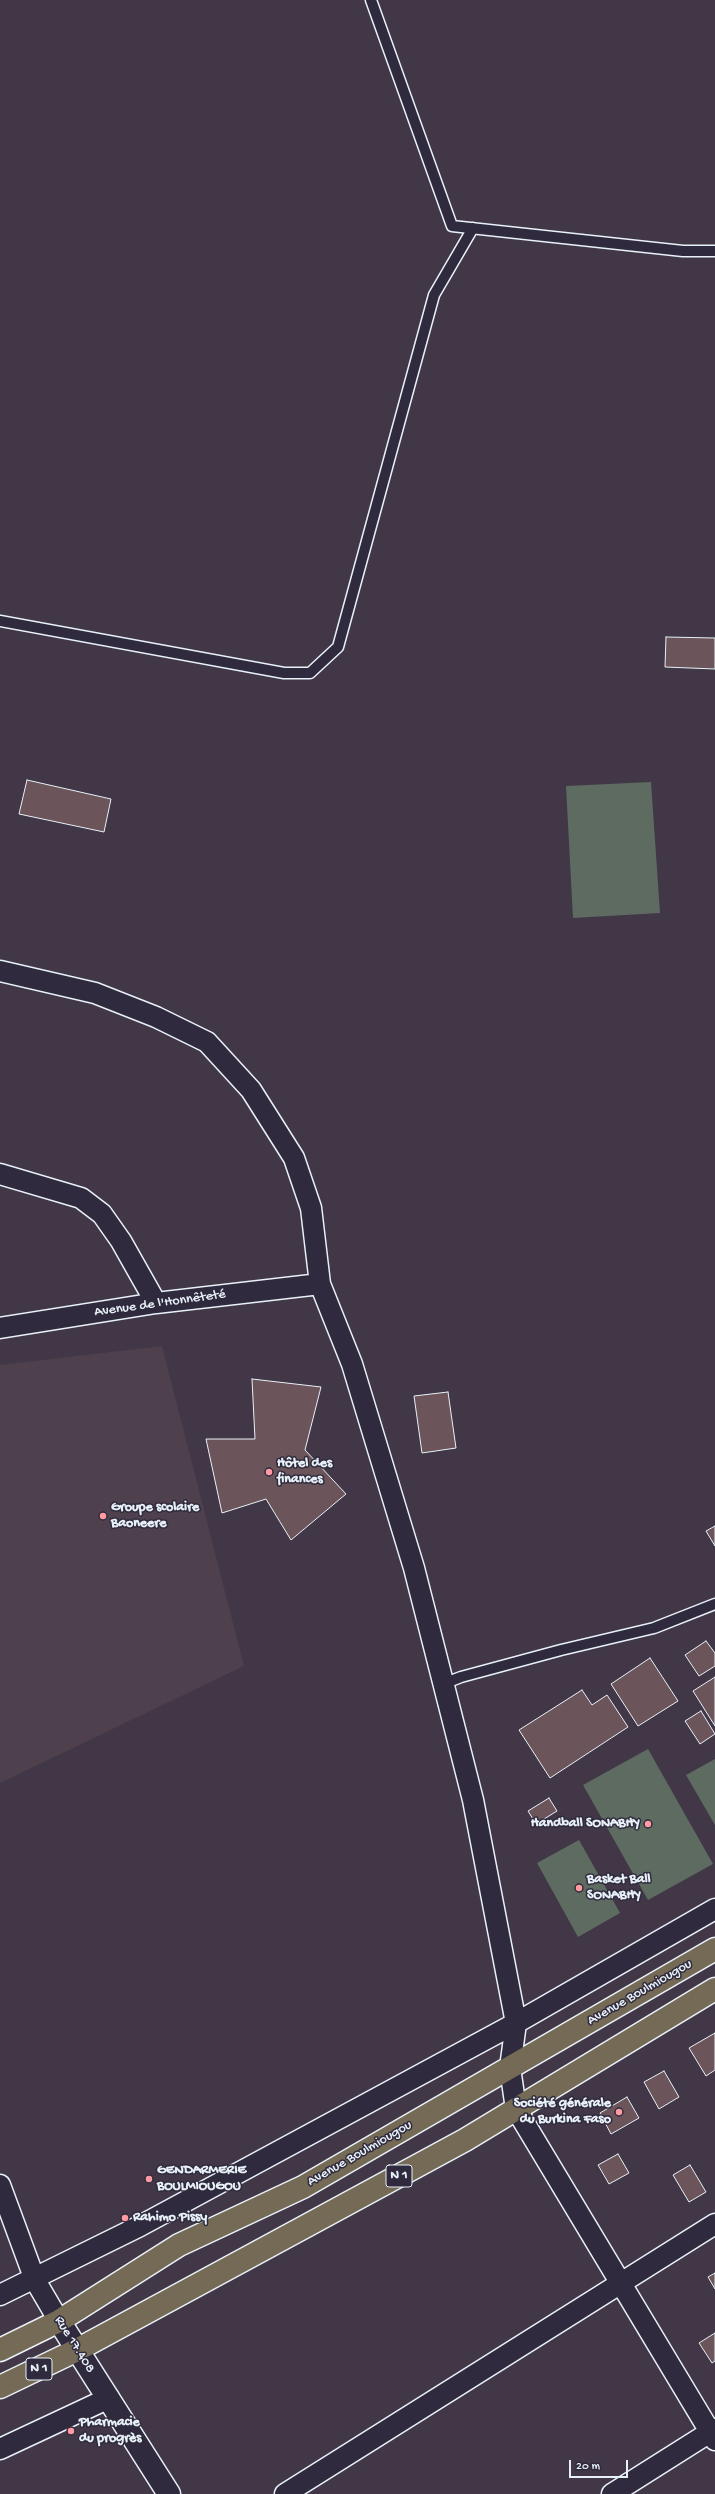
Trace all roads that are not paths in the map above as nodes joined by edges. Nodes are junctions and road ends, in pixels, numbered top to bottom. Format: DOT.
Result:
graph roads {
  1 [pos="371,0"];
  2 [pos="473,228"];
  3 [pos="715,251"];
  4 [pos="0,621"];
  5 [pos="0,971"];
  6 [pos="0,1174"];
  7 [pos="320,1284"];
  8 [pos="156,1303"];
  9 [pos="0,1328"];
  10 [pos="715,1604"];
  11 [pos="443,1684"];
  12 [pos="715,1908"];
  13 [pos="715,1950"];
  14 [pos="715,1989"];
  15 [pos="516,2023"];
  16 [pos="510,2068"];
  17 [pos="516,2109"];
  18 [pos="0,2185"];
  19 [pos="715,2224"];
  20 [pos="35,2280"];
  21 [pos="622,2283"];
  22 [pos="0,2296"];
  23 [pos="59,2321"];
  24 [pos="0,2350"];
  25 [pos="77,2350"];
  26 [pos="0,2387"];
  27 [pos="109,2398"];
  28 [pos="713,2434"];
  29 [pos="0,2448"];
  30 [pos="169,2494"];
  31 [pos="285,2494"];
  32 [pos="612,2494"];
  1 -- 2 [label="lane"];
  2 -- 3 [label="lane"];
  2 -- 4 [label="lane"];
  5 -- 7 [label="street"];
  6 -- 8 [label="street"];
  7 -- 8 [label="street, Avenue de l'Honnêteté"];
  7 -- 11 [label="street"];
  8 -- 9 [label="street, Avenue de l'Honnêteté"];
  10 -- 11 [label="lane"];
  11 -- 15 [label="street"];
  12 -- 15 [label="street"];
  13 -- 16 [label="highway, Avenue Boulmiougou / N 1"];
  14 -- 17 [label="highway, N 1"];
  15 -- 16 [label="street"];
  15 -- 20 [label="street"];
  16 -- 17 [label="street"];
  16 -- 23 [label="highway, Avenue Boulmiougou / N 1"];
  17 -- 21 [label="street"];
  17 -- 25 [label="highway, N 1"];
  18 -- 20 [label="street, Rue 17.408"];
  19 -- 21 [label="street"];
  20 -- 22 [label="street"];
  20 -- 23 [label="street, Rue 17.408"];
  21 -- 28 [label="street"];
  21 -- 31 [label="street"];
  23 -- 24 [label="highway, Avenue Boulmiougou / N 1"];
  23 -- 25 [label="street, Rue 17.408"];
  25 -- 26 [label="highway, N 1"];
  25 -- 27 [label="street, Rue 17.408"];
  27 -- 29 [label="street"];
  27 -- 30 [label="street, Rue 17.408"];
  28 -- 32 [label="street"];
}
